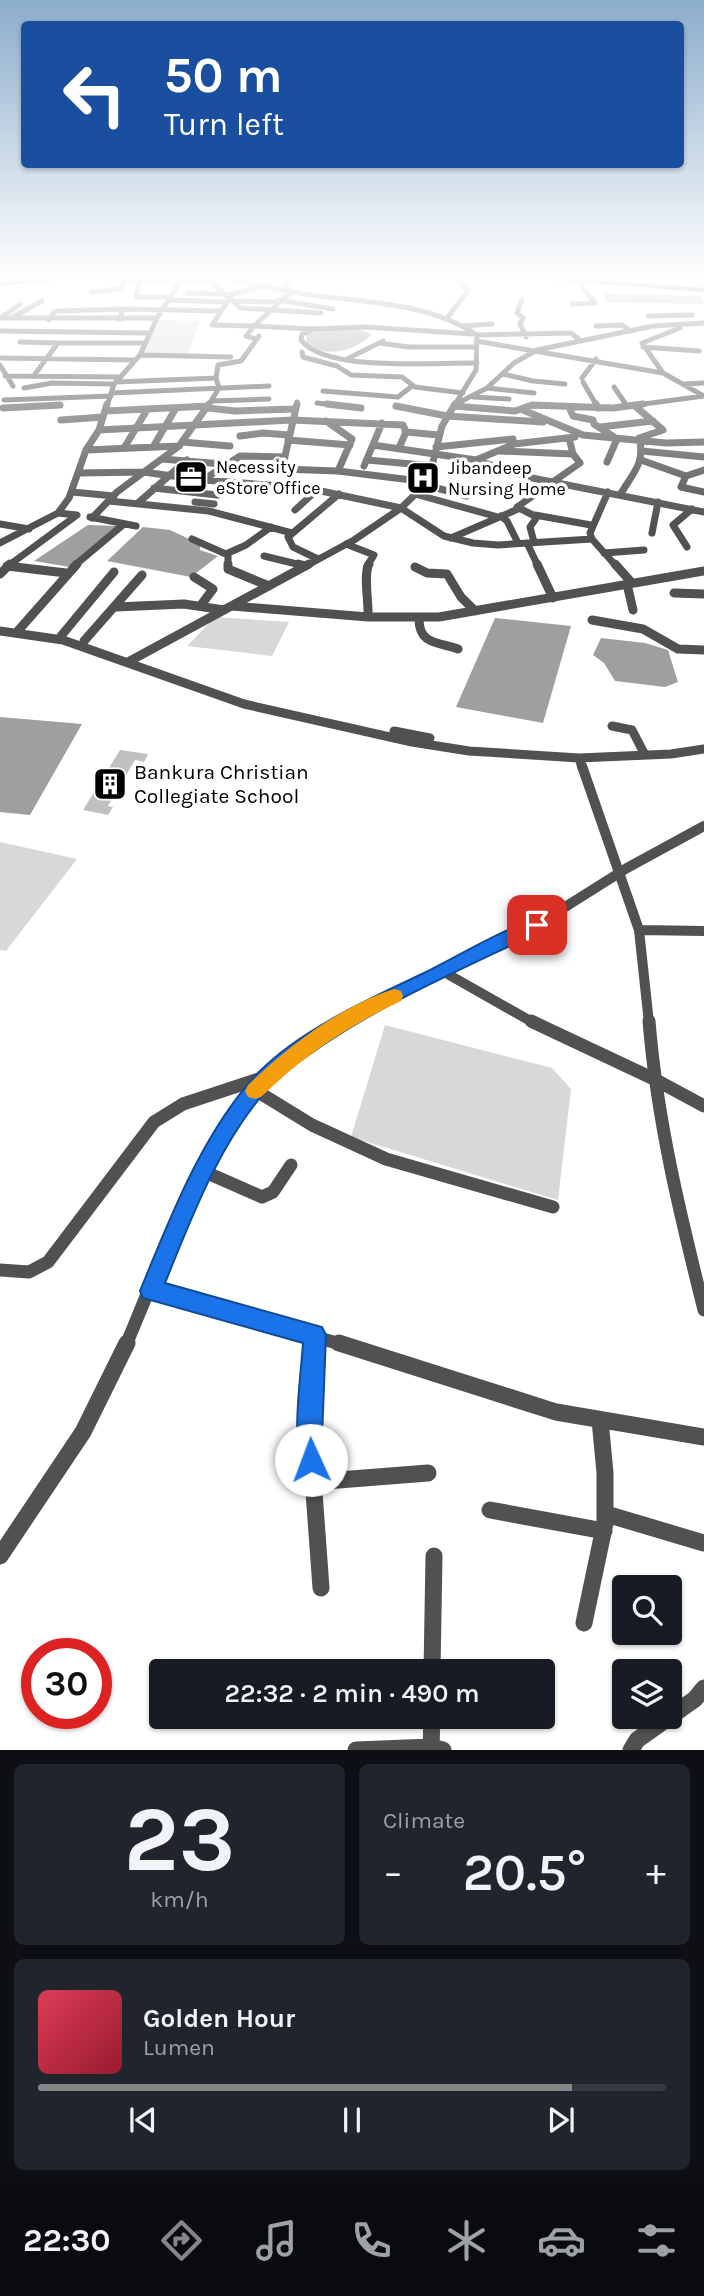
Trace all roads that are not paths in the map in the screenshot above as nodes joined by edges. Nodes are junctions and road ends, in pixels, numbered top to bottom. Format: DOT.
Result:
graph roads {
  1 [pos="596,359"];
  2 [pos="47,360"];
  3 [pos="136,360"];
  4 [pos="241,360"];
  5 [pos="317,360"];
  6 [pos="434,360"];
  7 [pos="469,360"];
  8 [pos="477,360"];
  9 [pos="520,360"];
  10 [pos="599,360"];
  11 [pos="653,360"];
  12 [pos="0,365"];
  13 [pos="663,373"];
  14 [pos="35,374"];
  15 [pos="503,374"];
  16 [pos="5,376"];
  17 [pos="216,377"];
  18 [pos="117,381"];
  19 [pos="158,381"];
  20 [pos="352,382"];
  21 [pos="704,383"];
  22 [pos="411,384"];
  23 [pos="565,384"];
  24 [pos="681,384"];
  25 [pos="13,386"];
  26 [pos="269,386"];
  27 [pos="614,387"];
  28 [pos="24,388"];
  29 [pos="219,388"];
  30 [pos="487,388"];
  31 [pos="158,391"];
  32 [pos="534,393"];
  33 [pos="260,395"];
  34 [pos="467,395"];
  35 [pos="704,396"];
  36 [pos="110,397"];
  37 [pos="368,398"];
  38 [pos="269,399"];
  39 [pos="509,399"];
  40 [pos="4,400"];
  41 [pos="211,403"];
  42 [pos="456,404"];
  43 [pos="631,406"];
  44 [pos="396,407"];
  45 [pos="569,407"];
  46 [pos="3,408"];
  47 [pos="176,408"];
  48 [pos="360,408"];
  49 [pos="598,408"];
  50 [pos="147,410"];
  51 [pos="523,410"];
  52 [pos="104,414"];
  53 [pos="447,416"];
  54 [pos="61,420"];
  55 [pos="292,420"];
  56 [pos="324,420"];
  57 [pos="353,421"];
  58 [pos="653,421"];
  59 [pos="531,422"];
  60 [pos="548,422"];
  61 [pos="382,424"];
  62 [pos="195,425"];
  63 [pos="164,426"];
  64 [pos="600,427"];
  65 [pos="136,428"];
  66 [pos="99,430"];
  67 [pos="406,432"];
  68 [pos="439,435"];
  69 [pos="585,435"];
  70 [pos="240,436"];
  71 [pos="289,437"];
  72 [pos="569,438"];
  73 [pos="519,439"];
  74 [pos="617,439"];
  75 [pos="638,440"];
  76 [pos="685,442"];
  77 [pos="704,442"];
  78 [pos="181,444"];
  79 [pos="350,445"];
  80 [pos="373,445"];
  81 [pos="230,446"];
  82 [pos="153,447"];
  83 [pos="399,448"];
  84 [pos="124,449"];
  85 [pos="86,450"];
  86 [pos="436,450"];
  87 [pos="498,450"];
  88 [pos="642,451"];
  89 [pos="573,454"];
  90 [pos="704,454"];
  91 [pos="285,457"];
  92 [pos="162,459"];
  93 [pos="187,460"];
  94 [pos="367,460"];
  95 [pos="476,460"];
  96 [pos="641,460"];
  97 [pos="223,463"];
  98 [pos="607,463"];
  99 [pos="155,464"];
  100 [pos="434,466"];
  101 [pos="80,469"];
  102 [pos="282,469"];
  103 [pos="704,470"];
  104 [pos="338,471"];
  105 [pos="143,472"];
  106 [pos="172,475"];
  107 [pos="361,475"];
  108 [pos="686,477"];
  109 [pos="204,480"];
  110 [pos="552,482"];
  111 [pos="426,484"];
  112 [pos="154,488"];
  113 [pos="317,490"];
  114 [pos="182,491"];
  115 [pos="72,492"];
  116 [pos="608,492"];
  117 [pos="704,492"];
  118 [pos="339,494"];
  119 [pos="415,494"];
  120 [pos="218,495"];
  121 [pos="620,495"];
  122 [pos="467,496"];
  123 [pos="111,498"];
  124 [pos="658,502"];
  125 [pos="138,503"];
  126 [pos="172,503"];
  127 [pos="214,504"];
  128 [pos="401,508"];
  129 [pos="518,509"];
  130 [pos="692,509"];
  131 [pos="295,510"];
  132 [pos="704,512"];
  133 [pos="58,513"];
  134 [pos="77,515"];
  135 [pos="535,515"];
  136 [pos="500,516"];
  137 [pos="92,517"];
  138 [pos="0,524"];
  139 [pos="124,524"];
  140 [pos="592,525"];
  141 [pos="10,526"];
  142 [pos="136,526"];
  143 [pos="271,527"];
  144 [pos="29,529"];
  145 [pos="0,530"];
  146 [pos="292,533"];
  147 [pos="652,533"];
  148 [pos="452,538"];
  149 [pos="192,539"];
  150 [pos="592,539"];
  151 [pos="0,543"];
  152 [pos="527,543"];
  153 [pos="346,544"];
  154 [pos="687,547"];
  155 [pos="644,550"];
  156 [pos="604,553"];
  157 [pos="226,554"];
  158 [pos="264,556"];
  159 [pos="318,559"];
  160 [pos="7,566"];
  161 [pos="306,566"];
  162 [pos="415,567"];
  163 [pos="704,570"];
  164 [pos="114,572"];
  165 [pos="66,573"];
  166 [pos="0,574"];
  167 [pos="142,575"];
  168 [pos="194,578"];
  169 [pos="630,584"];
  170 [pos="269,586"];
  171 [pos="674,593"];
  172 [pos="704,594"];
  173 [pos="553,598"];
  174 [pos="201,606"];
  175 [pos="116,607"];
  176 [pos="228,608"];
  177 [pos="633,610"];
  178 [pos="475,611"];
  179 [pos="368,617"];
  180 [pos="419,619"];
  181 [pos="592,620"];
  182 [pos="0,629"];
  183 [pos="17,631"];
  184 [pos="61,636"];
  185 [pos="84,641"];
  186 [pos="458,649"];
  187 [pos="704,650"];
  188 [pos="131,660"];
  189 [pos="612,726"];
  190 [pos="704,749"];
  191 [pos="645,755"];
  192 [pos="579,758"];
  193 [pos="704,826"];
  194 [pos="618,873"];
  195 [pos="639,930"];
  196 [pos="704,931"];
  197 [pos="444,972"];
  198 [pos="267,1077"];
  199 [pos="654,1079"];
  200 [pos="255,1090"];
  201 [pos="704,1106"];
  202 [pos="291,1165"];
  203 [pos="203,1171"];
  204 [pos="553,1207"];
  205 [pos="0,1270"];
  206 [pos="151,1291"];
  207 [pos="704,1310"];
  208 [pos="314,1335"];
  209 [pos="600,1419"];
  210 [pos="704,1437"];
  211 [pos="428,1473"];
  212 [pos="313,1482"];
  213 [pos="490,1510"];
  214 [pos="605,1523"];
  215 [pos="704,1543"];
  216 [pos="0,1556"];
  217 [pos="434,1556"];
  218 [pos="321,1588"];
  219 [pos="584,1623"];
  220 [pos="432,1659"];
  221 [pos="704,1688"];
  222 [pos="434,1729"];
  223 [pos="437,1749"];
  224 [pos="356,1750"];
  225 [pos="631,1750"];
  1 -- 49 [label="street"];
  2 -- 14 [label="street"];
  3 -- 18 [label="street"];
  4 -- 17 [label="street"];
  5 -- 22 [label="street"];
  6 -- 8 [label="street"];
  7 -- 8 [label="street"];
  8 -- 34 [label="street"];
  9 -- 15 [label="street"];
  10 -- 13 [label="street"];
  11 -- 13 [label="street"];
  12 -- 16 [label="street"];
  13 -- 24 [label="street"];
  14 -- 16 [label="street"];
  14 -- 18 [label="street"];
  15 -- 23 [label="street"];
  15 -- 30 [label="street"];
  16 -- 25 [label="street"];
  17 -- 19 [label="street"];
  17 -- 29 [label="street"];
  18 -- 19 [label="street"];
  18 -- 28 [label="street"];
  18 -- 36 [label="street"];
  19 -- 31 [label="street"];
  20 -- 22 [label="street"];
  21 -- 24 [label="street"];
  22 -- 34 [label="street"];
  22 -- 37 [label="street"];
  24 -- 35 [label="street"];
  26 -- 29 [label="street"];
  27 -- 43 [label="street"];
  29 -- 31 [label="street"];
  29 -- 41 [label="street"];
  30 -- 32 [label="street"];
  30 -- 34 [label="street"];
  31 -- 36 [label="street"];
  33 -- 41 [label="street"];
  34 -- 39 [label="street"];
  34 -- 42 [label="street"];
  35 -- 43 [label="street"];
  36 -- 40 [label="street"];
  36 -- 46 [label="street"];
  36 -- 52 [label="street"];
  37 -- 48 [label="street"];
  37 -- 48 [label="street"];
  38 -- 41 [label="street"];
  41 -- 47 [label="street"];
  41 -- 55 [label="street"];
  41 -- 62 [label="street"];
  42 -- 51 [label="street"];
  42 -- 53 [label="street"];
  43 -- 49 [label="street"];
  43 -- 58 [label="street"];
  44 -- 53 [label="street"];
  45 -- 49 [label="street"];
  45 -- 51 [label="street"];
  45 -- 64 [label="street"];
  47 -- 50 [label="street"];
  47 -- 63 [label="street"];
  48 -- 57 [label="street"];
  50 -- 52 [label="street"];
  50 -- 65 [label="street"];
  51 -- 59 [label="street"];
  51 -- 60 [label="street"];
  52 -- 54 [label="street"];
  52 -- 66 [label="street"];
  53 -- 59 [label="street"];
  53 -- 68 [label="street"];
  55 -- 56 [label="street"];
  55 -- 62 [label="street"];
  55 -- 71 [label="street"];
  56 -- 57 [label="street"];
  56 -- 79 [label="street"];
  57 -- 61 [label="street"];
  58 -- 64 [label="street"];
  58 -- 75 [label="street"];
  59 -- 60 [label="street"];
  60 -- 69 [label="street"];
  61 -- 67 [label="street"];
  61 -- 80 [label="street"];
  62 -- 63 [label="street"];
  62 -- 78 [label="street"];
  63 -- 65 [label="street"];
  63 -- 82 [label="street"];
  64 -- 74 [label="street"];
  65 -- 66 [label="street"];
  65 -- 84 [label="street"];
  66 -- 85 [label="street"];
  67 -- 68 [label="street"];
  67 -- 83 [label="street"];
  68 -- 86 [label="street"];
  69 -- 72 [label="street"];
  69 -- 74 [label="street"];
  70 -- 71 [label="street"];
  71 -- 79 [label="street"];
  71 -- 91 [label="street"];
  72 -- 87 [label="street"];
  72 -- 89 [label="street"];
  73 -- 86 [label="street"];
  74 -- 75 [label="street"];
  74 -- 98 [label="street"];
  75 -- 76 [label="street"];
  75 -- 88 [label="street"];
  76 -- 77 [label="street"];
  76 -- 90 [label="street"];
  78 -- 81 [label="street"];
  78 -- 82 [label="street"];
  78 -- 92 [label="street"];
  79 -- 104 [label="street"];
  80 -- 83 [label="street"];
  80 -- 94 [label="street"];
  82 -- 84 [label="street"];
  83 -- 86 [label="street"];
  84 -- 85 [label="street"];
  85 -- 101 [label="street"];
  86 -- 95 [label="street"];
  86 -- 100 [label="street"];
  87 -- 89 [label="street"];
  87 -- 95 [label="street"];
  88 -- 90 [label="street"];
  88 -- 96 [label="street"];
  89 -- 110 [label="street"];
  91 -- 97 [label="street"];
  91 -- 102 [label="street"];
  92 -- 93 [label="street"];
  92 -- 99 [label="street"];
  93 -- 97 [label="street"];
  93 -- 106 [label="street"];
  94 -- 100 [label="street"];
  94 -- 107 [label="street"];
  95 -- 110 [label="street"];
  96 -- 108 [label="street"];
  96 -- 121 [label="street"];
  97 -- 102 [label="street"];
  97 -- 109 [label="street"];
  99 -- 101 [label="street"];
  99 -- 105 [label="street"];
  100 -- 111 [label="street"];
  101 -- 105 [label="street"];
  101 -- 115 [label="street"];
  102 -- 104 [label="street"];
  103 -- 108 [label="street"];
  104 -- 107 [label="street"];
  105 -- 106 [label="street"];
  105 -- 123 [label="street"];
  106 -- 109 [label="street"];
  106 -- 112 [label="street"];
  107 -- 111 [label="street"];
  108 -- 117 [label="street"];
  109 -- 113 [label="street"];
  110 -- 116 [label="street"];
  110 -- 129 [label="street"];
  111 -- 119 [label="street"];
  111 -- 122 [label="street"];
  112 -- 114 [label="street"];
  112 -- 125 [label="street"];
  113 -- 118 [label="street"];
  113 -- 131 [label="street"];
  114 -- 120 [label="street"];
  114 -- 126 [label="street"];
  115 -- 123 [label="street"];
  115 -- 133 [label="street"];
  116 -- 121 [label="street"];
  116 -- 140 [label="street"];
  118 -- 128 [label="street"];
  118 -- 146 [label="street"];
  119 -- 128 [label="street"];
  119 -- 136 [label="street"];
  121 -- 124 [label="street"];
  123 -- 125 [label="street"];
  123 -- 137 [label="street"];
  124 -- 130 [label="street"];
  124 -- 147 [label="street"];
  125 -- 126 [label="street"];
  126 -- 127 [label="street"];
  126 -- 143 [label="street"];
  128 -- 148 [label="street"];
  128 -- 153 [label="street"];
  129 -- 135 [label="street"];
  129 -- 136 [label="street"];
  130 -- 132 [label="street"];
  130 -- 154 [label="street"];
  133 -- 134 [label="street"];
  133 -- 144 [label="street"];
  134 -- 137 [label="street"];
  134 -- 160 [label="street"];
  135 -- 140 [label="street"];
  135 -- 152 [label="street"];
  136 -- 148 [label="street"];
  136 -- 152 [label="street"];
  137 -- 139 [label="street"];
  138 -- 141 [label="street"];
  139 -- 142 [label="street"];
  139 -- 165 [label="street"];
  140 -- 150 [label="street"];
  141 -- 144 [label="street"];
  141 -- 145 [label="street"];
  143 -- 146 [label="street"];
  143 -- 157 [label="street"];
  144 -- 151 [label="street"];
  146 -- 159 [label="street"];
  148 -- 152 [label="street"];
  149 -- 157 [label="street"];
  150 -- 152 [label="street"];
  150 -- 156 [label="street"];
  152 -- 173 [label="street"];
  153 -- 159 [label="street"];
  153 -- 179 [label="street"];
  155 -- 156 [label="street"];
  156 -- 169 [label="street"];
  157 -- 170 [label="street"];
  158 -- 161 [label="street"];
  159 -- 161 [label="street"];
  160 -- 165 [label="street"];
  160 -- 166 [label="street"];
  161 -- 170 [label="street"];
  162 -- 178 [label="street"];
  163 -- 169 [label="street"];
  164 -- 184 [label="street"];
  165 -- 183 [label="street"];
  167 -- 175 [label="street"];
  168 -- 174 [label="street"];
  169 -- 173 [label="street"];
  169 -- 177 [label="street"];
  170 -- 176 [label="street"];
  171 -- 172 [label="street"];
  173 -- 178 [label="street"];
  174 -- 175 [label="street"];
  174 -- 176 [label="street"];
  175 -- 185 [label="street"];
  176 -- 179 [label="street"];
  176 -- 188 [label="street"];
  178 -- 180 [label="street"];
  179 -- 180 [label="street"];
  180 -- 186 [label="street"];
  181 -- 187 [label="street"];
  182 -- 183 [label="street"];
  183 -- 184 [label="street"];
  183 -- 188 [label="street"];
  184 -- 185 [label="street"];
  185 -- 188 [label="street"];
  188 -- 192 [label="street"];
  189 -- 191 [label="street"];
  190 -- 191 [label="street"];
  191 -- 192 [label="street"];
  192 -- 194 [label="street"];
  193 -- 194 [label="street"];
  194 -- 195 [label="street"];
  194 -- 197 [label="street"];
  195 -- 196 [label="street"];
  195 -- 199 [label="street"];
  197 -- 198 [label="street"];
  197 -- 199 [label="street"];
  198 -- 200 [label="street"];
  198 -- 205 [label="street"];
  199 -- 201 [label="street"];
  199 -- 207 [label="street"];
  200 -- 203 [label="street"];
  200 -- 204 [label="street"];
  202 -- 203 [label="street"];
  203 -- 206 [label="street"];
  206 -- 208 [label="street"];
  206 -- 216 [label="street"];
  208 -- 209 [label="street"];
  208 -- 212 [label="street"];
  209 -- 210 [label="street"];
  209 -- 214 [label="street"];
  211 -- 212 [label="street"];
  212 -- 218 [label="street"];
  213 -- 214 [label="street"];
  214 -- 215 [label="street"];
  214 -- 219 [label="street"];
  217 -- 220 [label="street"];
  221 -- 225 [label="street"];
  222 -- 223 [label="street"];
  223 -- 224 [label="street"];
}
